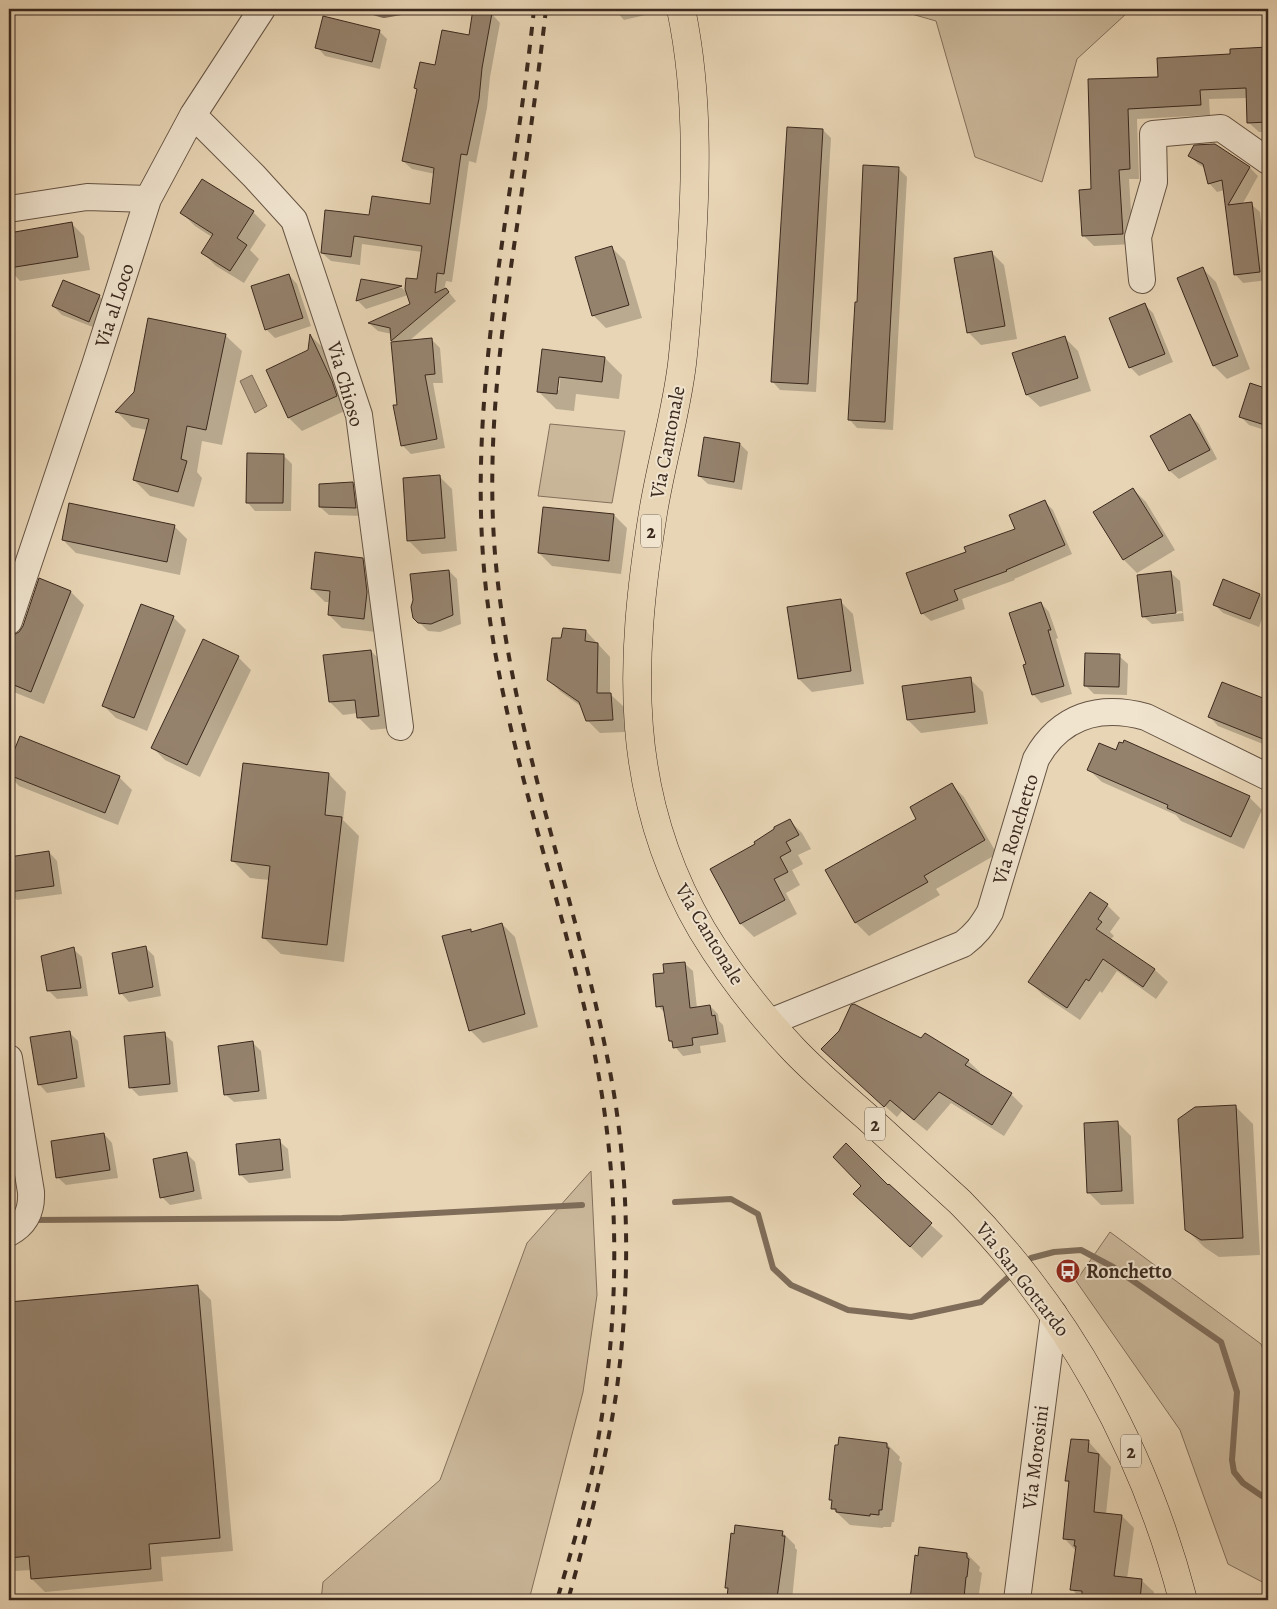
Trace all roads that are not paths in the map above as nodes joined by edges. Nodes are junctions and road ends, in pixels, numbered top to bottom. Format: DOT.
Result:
graph roads {
  1 [pos="262,9"];
  2 [pos="681,9"];
  3 [pos="193,115"];
  4 [pos="1268,161"];
  5 [pos="148,199"];
  6 [pos="9,209"];
  7 [pos="1142,280"];
  8 [pos="9,622"];
  9 [pos="400,727"];
  10 [pos="1268,777"];
  11 [pos="770,1022"];
  12 [pos="9,1058"];
  13 [pos="21,1221"];
  14 [pos="1054,1314"];
  15 [pos="1017,1600"];
  16 [pos="1183,1600"];
  1 -- 3 [label="street, Via al Loco"];
  2 -- 11 [label="main road, Via Cantonale / 2"];
  3 -- 5 [label="street, Via al Loco"];
  3 -- 9 [label="street, Via Chioso"];
  4 -- 7 [label="street"];
  5 -- 6 [label="street"];
  5 -- 8 [label="street, Via al Loco"];
  10 -- 11 [label="street, Via Ronchetto"];
  11 -- 14 [label="main road, Via San Gottardo / 2"];
  12 -- 13 [label="street"];
  14 -- 15 [label="street, Via Morosini"];
  14 -- 16 [label="main road, Via San Gottardo / 2"];
}
